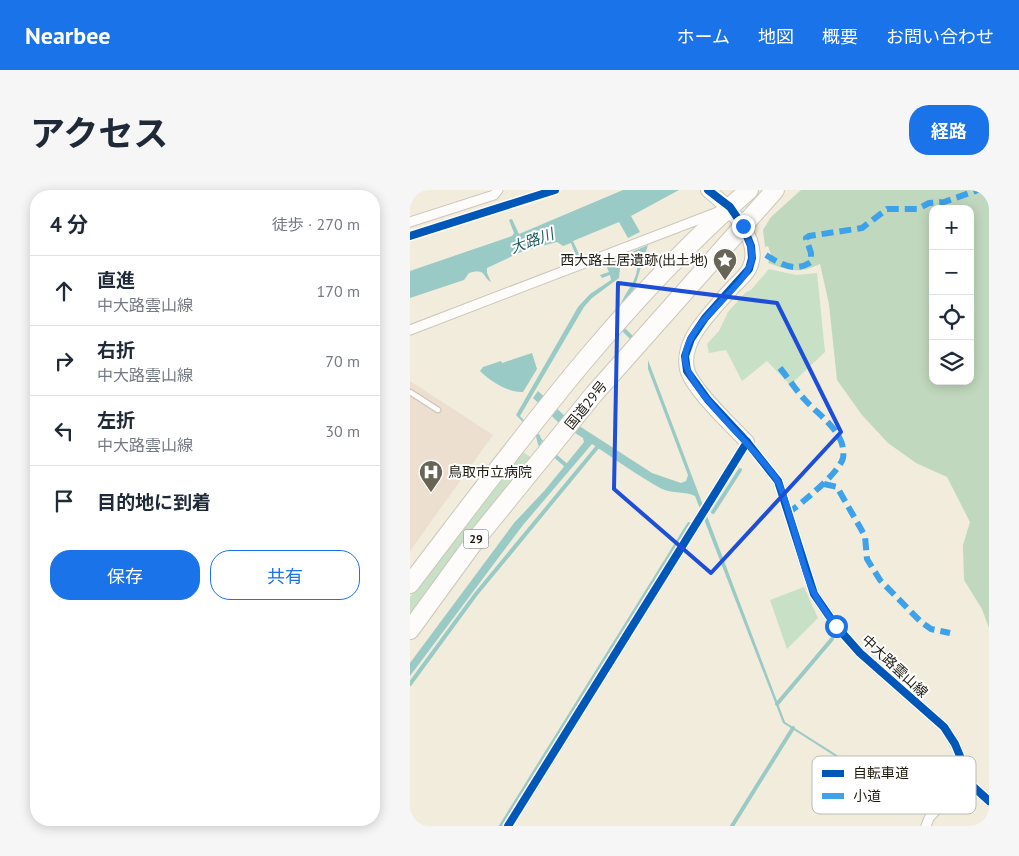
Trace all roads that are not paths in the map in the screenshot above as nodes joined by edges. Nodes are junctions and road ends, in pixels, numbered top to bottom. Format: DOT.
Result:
graph roads {
  1 [pos="498,190"];
  2 [pos="749,190"];
  3 [pos="775,190"];
  4 [pos="710,191"];
  5 [pos="730,207"];
  6 [pos="410,222"];
  7 [pos="743,226"];
  8 [pos="410,330"];
  9 [pos="410,392"];
  10 [pos="438,410"];
  11 [pos="747,442"];
  12 [pos="410,584"];
  13 [pos="410,630"];
  14 [pos="960,756"];
  15 [pos="976,790"];
  16 [pos="989,802"];
  17 [pos="933,814"];
  18 [pos="508,826"];
  19 [pos="926,826"];
  1 -- 6 [label="street"];
  2 -- 5 [label="highway, 国道29号 / 29"];
  3 -- 7 [label="highway, 国道29号 / 29"];
  4 -- 5 [label="street, 中大路雲山線"];
  5 -- 7 [label="street, 中大路雲山線"];
  5 -- 8 [label="street"];
  5 -- 12 [label="highway, 国道29号 / 29"];
  7 -- 11 [label="street, 中大路雲山線"];
  7 -- 13 [label="highway, 国道29号 / 29"];
  9 -- 10 [label="lane"];
  11 -- 14 [label="street, 中大路雲山線"];
  11 -- 18 [label="street"];
  15 -- 16 [label="street"];
  17 -- 19 [label="street"];
}
